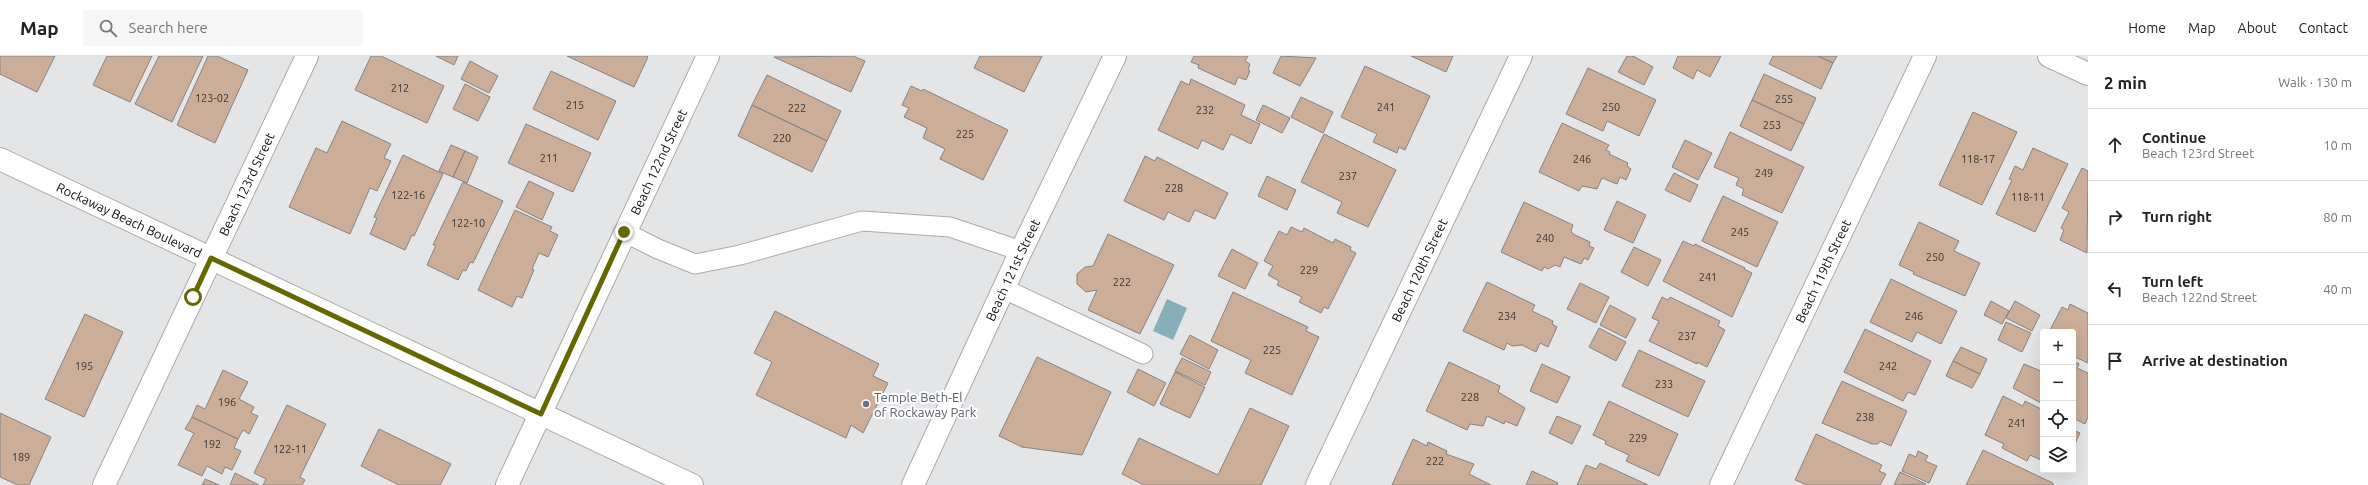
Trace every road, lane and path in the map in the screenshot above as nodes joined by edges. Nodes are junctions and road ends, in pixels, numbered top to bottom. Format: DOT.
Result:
graph roads {
  1 [pos="307,56"];
  2 [pos="708,56"];
  3 [pos="1116,56"];
  4 [pos="1521,56"];
  5 [pos="1925,56"];
  6 [pos="2049,56"];
  7 [pos="2088,74"];
  8 [pos="0,159"];
  9 [pos="624,232"];
  10 [pos="1021,251"];
  11 [pos="211,258"];
  12 [pos="1004,289"];
  13 [pos="1144,354"];
  14 [pos="541,414"];
  15 [pos="104,485"];
  16 [pos="507,485"];
  17 [pos="692,485"];
  18 [pos="913,485"];
  19 [pos="1318,485"];
  20 [pos="1721,485"];
  1 -- 11 [label="street, Beach 123rd Street"];
  2 -- 9 [label="street, Beach 122nd Street"];
  3 -- 10 [label="street, Beach 121st Street"];
  4 -- 19 [label="street, Beach 120th Street"];
  5 -- 20 [label="street, Beach 119th Street"];
  6 -- 7 [label="street"];
  8 -- 11 [label="street, Rockaway Beach Boulevard"];
  9 -- 10 [label="lane"];
  9 -- 14 [label="street, Beach 122nd Street"];
  10 -- 12 [label="street, Beach 121st Street"];
  11 -- 14 [label="street, Rockaway Beach Boulevard"];
  11 -- 15 [label="street, Beach 123rd Street"];
  12 -- 13 [label="lane"];
  12 -- 18 [label="street, Beach 121st Street"];
  14 -- 16 [label="street, Beach 122nd Street"];
  14 -- 17 [label="street, Rockaway Beach Boulevard"];
}
